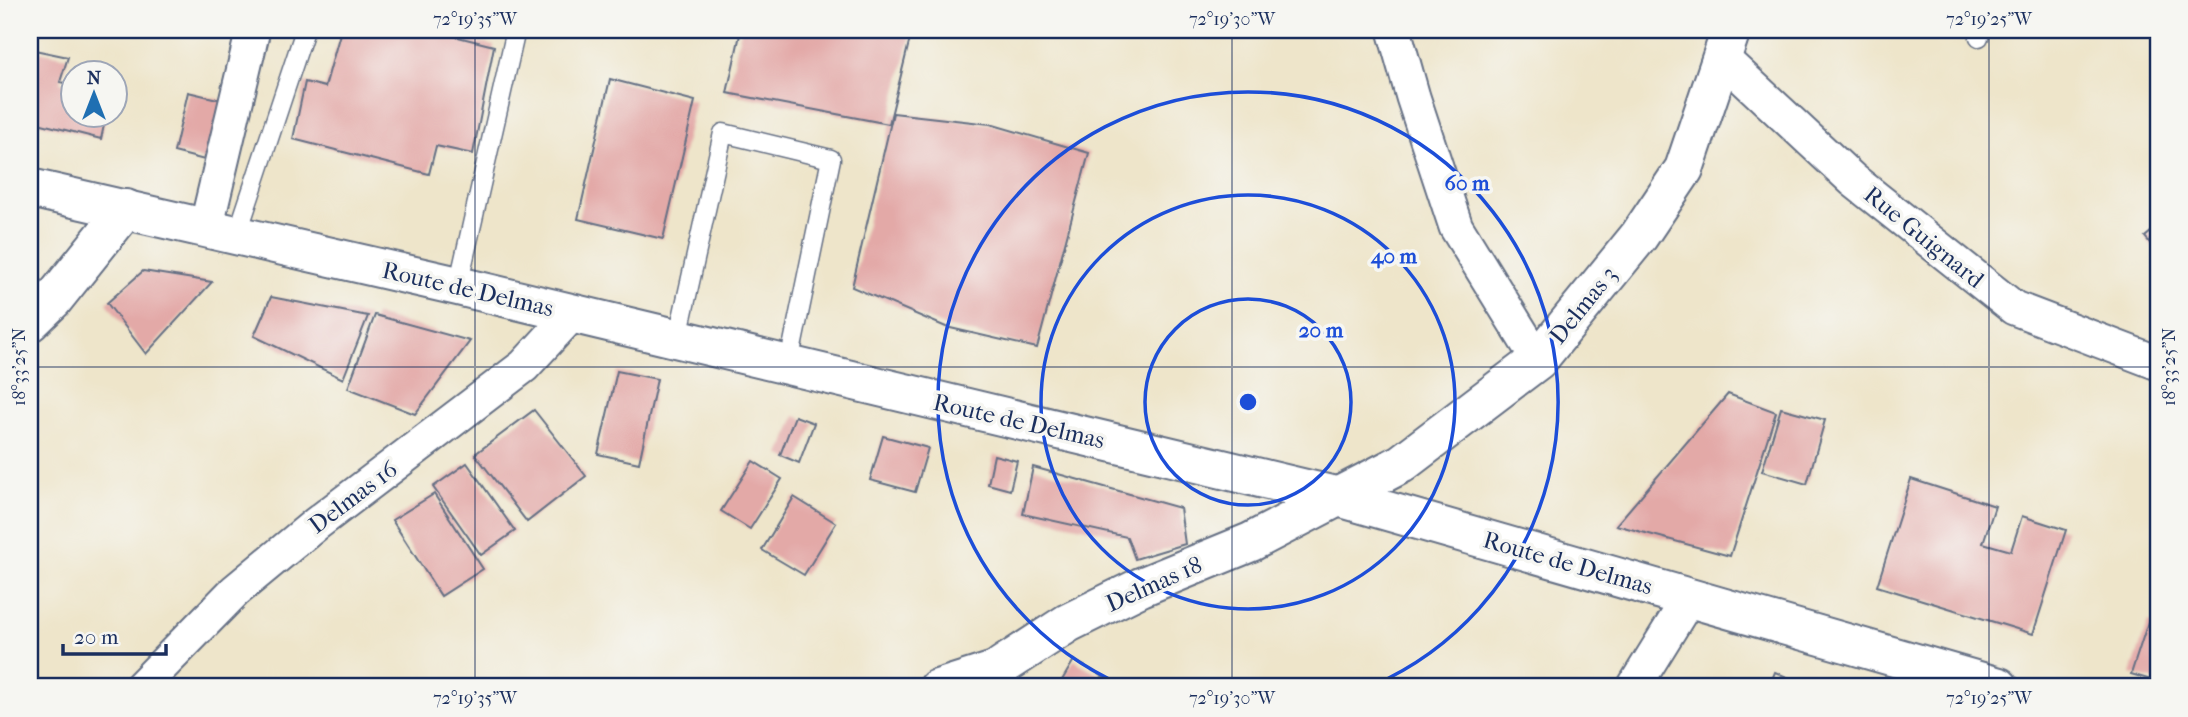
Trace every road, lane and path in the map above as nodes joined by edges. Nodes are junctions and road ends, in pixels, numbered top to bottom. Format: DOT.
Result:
graph roads {
  1 [pos="253,30"];
  2 [pos="305,30"];
  3 [pos="516,30"];
  4 [pos="1394,30"];
  5 [pos="1727,44"];
  6 [pos="30,188"];
  7 [pos="126,209"];
  8 [pos="221,231"];
  9 [pos="458,286"];
  10 [pos="572,314"];
  11 [pos="30,322"];
  12 [pos="677,341"];
  13 [pos="1538,360"];
  14 [pos="2158,363"];
  15 [pos="788,367"];
  16 [pos="1335,496"];
  17 [pos="1689,598"];
  18 [pos="993,676"];
  19 [pos="141,687"];
  20 [pos="936,687"];
  21 [pos="1633,687"];
  22 [pos="1999,687"];
  1 -- 8 [label="street"];
  2 -- 8 [label="lane"];
  3 -- 9 [label="lane"];
  4 -- 13 [label="street"];
  5 -- 13 [label="main road, Delmas 3"];
  5 -- 14 [label="street, Rue Guignard"];
  6 -- 7 [label="main road, Route de Delmas"];
  7 -- 8 [label="main road, Route de Delmas"];
  7 -- 11 [label="main road"];
  8 -- 9 [label="main road, Route de Delmas"];
  9 -- 10 [label="main road, Route de Delmas"];
  10 -- 12 [label="main road, Route de Delmas"];
  10 -- 19 [label="street, Delmas 16"];
  12 -- 15 [label="main road, Route de Delmas"];
  12 -- 15 [label="lane"];
  13 -- 16 [label="main road, Delmas 3"];
  15 -- 16 [label="main road, Route de Delmas"];
  16 -- 17 [label="main road, Route de Delmas"];
  16 -- 18 [label="main road, Delmas 18"];
  17 -- 21 [label="street"];
  17 -- 22 [label="main road, Route de Delmas"];
  18 -- 20 [label="street"];
}
